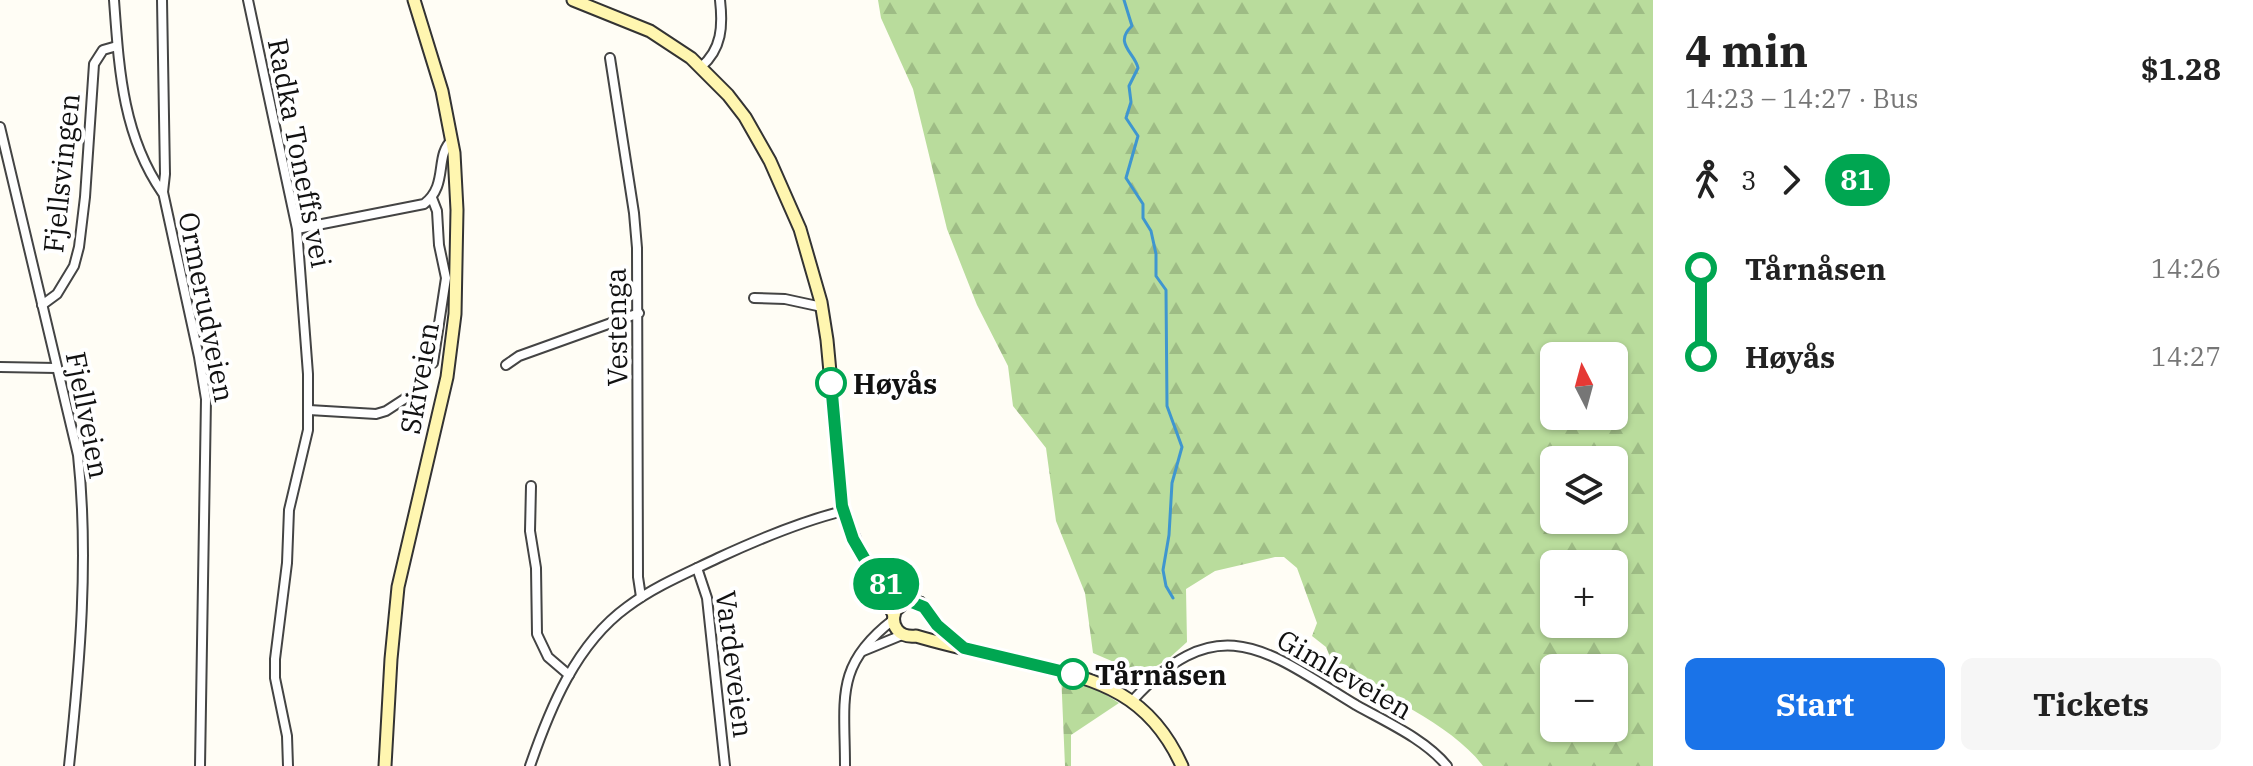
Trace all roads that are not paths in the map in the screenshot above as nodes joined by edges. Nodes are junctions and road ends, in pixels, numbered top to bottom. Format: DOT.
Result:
graph roads {
  1 [pos="114,0"];
  2 [pos="162,0"];
  3 [pos="248,0"];
  4 [pos="414,0"];
  5 [pos="573,0"];
  6 [pos="720,0"];
  7 [pos="117,46"];
  8 [pos="610,58"];
  9 [pos="701,67"];
  10 [pos="0,127"];
  11 [pos="452,140"];
  12 [pos="163,192"];
  13 [pos="432,198"];
  14 [pos="297,229"];
  15 [pos="754,298"];
  16 [pos="42,305"];
  17 [pos="822,307"];
  18 [pos="639,313"];
  19 [pos="433,363"];
  20 [pos="506,365"];
  21 [pos="0,367"];
  22 [pos="56,368"];
  23 [pos="406,398"];
  24 [pos="309,410"];
  25 [pos="531,486"];
  26 [pos="843,511"];
  27 [pos="697,568"];
  28 [pos="875,577"];
  29 [pos="641,597"];
  30 [pos="909,601"];
  31 [pos="894,617"];
  32 [pos="929,617"];
  33 [pos="902,635"];
  34 [pos="916,636"];
  35 [pos="964,648"];
  36 [pos="862,652"];
  37 [pos="569,675"];
  38 [pos="1133,700"];
  39 [pos="69,766"];
  40 [pos="200,766"];
  41 [pos="288,766"];
  42 [pos="385,766"];
  43 [pos="530,766"];
  44 [pos="725,766"];
  45 [pos="845,766"];
  46 [pos="1182,766"];
  47 [pos="1447,766"];
  1 -- 7 [label="street"];
  2 -- 12 [label="street, Ormerudveien"];
  3 -- 14 [label="street, Radka Toneffs vei"];
  4 -- 11 [label="street, Skiveien"];
  5 -- 9 [label="street"];
  6 -- 9 [label="street"];
  7 -- 12 [label="street"];
  7 -- 16 [label="street, Fjellsvingen"];
  8 -- 18 [label="street, Vestenga"];
  9 -- 17 [label="street"];
  10 -- 16 [label="street, Fjellveien"];
  11 -- 13 [label="street"];
  11 -- 42 [label="street, Skiveien"];
  12 -- 40 [label="street, Ormerudveien"];
  13 -- 14 [label="street"];
  13 -- 19 [label="street"];
  14 -- 24 [label="street, Radka Toneffs vei"];
  15 -- 17 [label="street"];
  16 -- 22 [label="street, Fjellveien"];
  17 -- 26 [label="street"];
  18 -- 20 [label="street"];
  18 -- 29 [label="street, Vestenga"];
  21 -- 22 [label="street"];
  22 -- 39 [label="street, Fjellveien"];
  23 -- 24 [label="street"];
  24 -- 41 [label="street, Radka Toneffs vei"];
  25 -- 37 [label="street"];
  26 -- 27 [label="street"];
  26 -- 28 [label="street"];
  27 -- 29 [label="street"];
  27 -- 44 [label="street, Vardeveien"];
  28 -- 30 [label="street"];
  28 -- 31 [label="street"];
  29 -- 37 [label="street"];
  30 -- 31 [label="street"];
  30 -- 32 [label="street"];
  31 -- 33 [label="street"];
  31 -- 36 [label="street"];
  32 -- 34 [label="street"];
  32 -- 35 [label="street"];
  33 -- 34 [label="street"];
  33 -- 36 [label="street"];
  34 -- 35 [label="street"];
  35 -- 38 [label="street"];
  36 -- 45 [label="street"];
  37 -- 43 [label="street"];
  38 -- 46 [label="street"];
  38 -- 47 [label="street, Gimleveien"];
}
